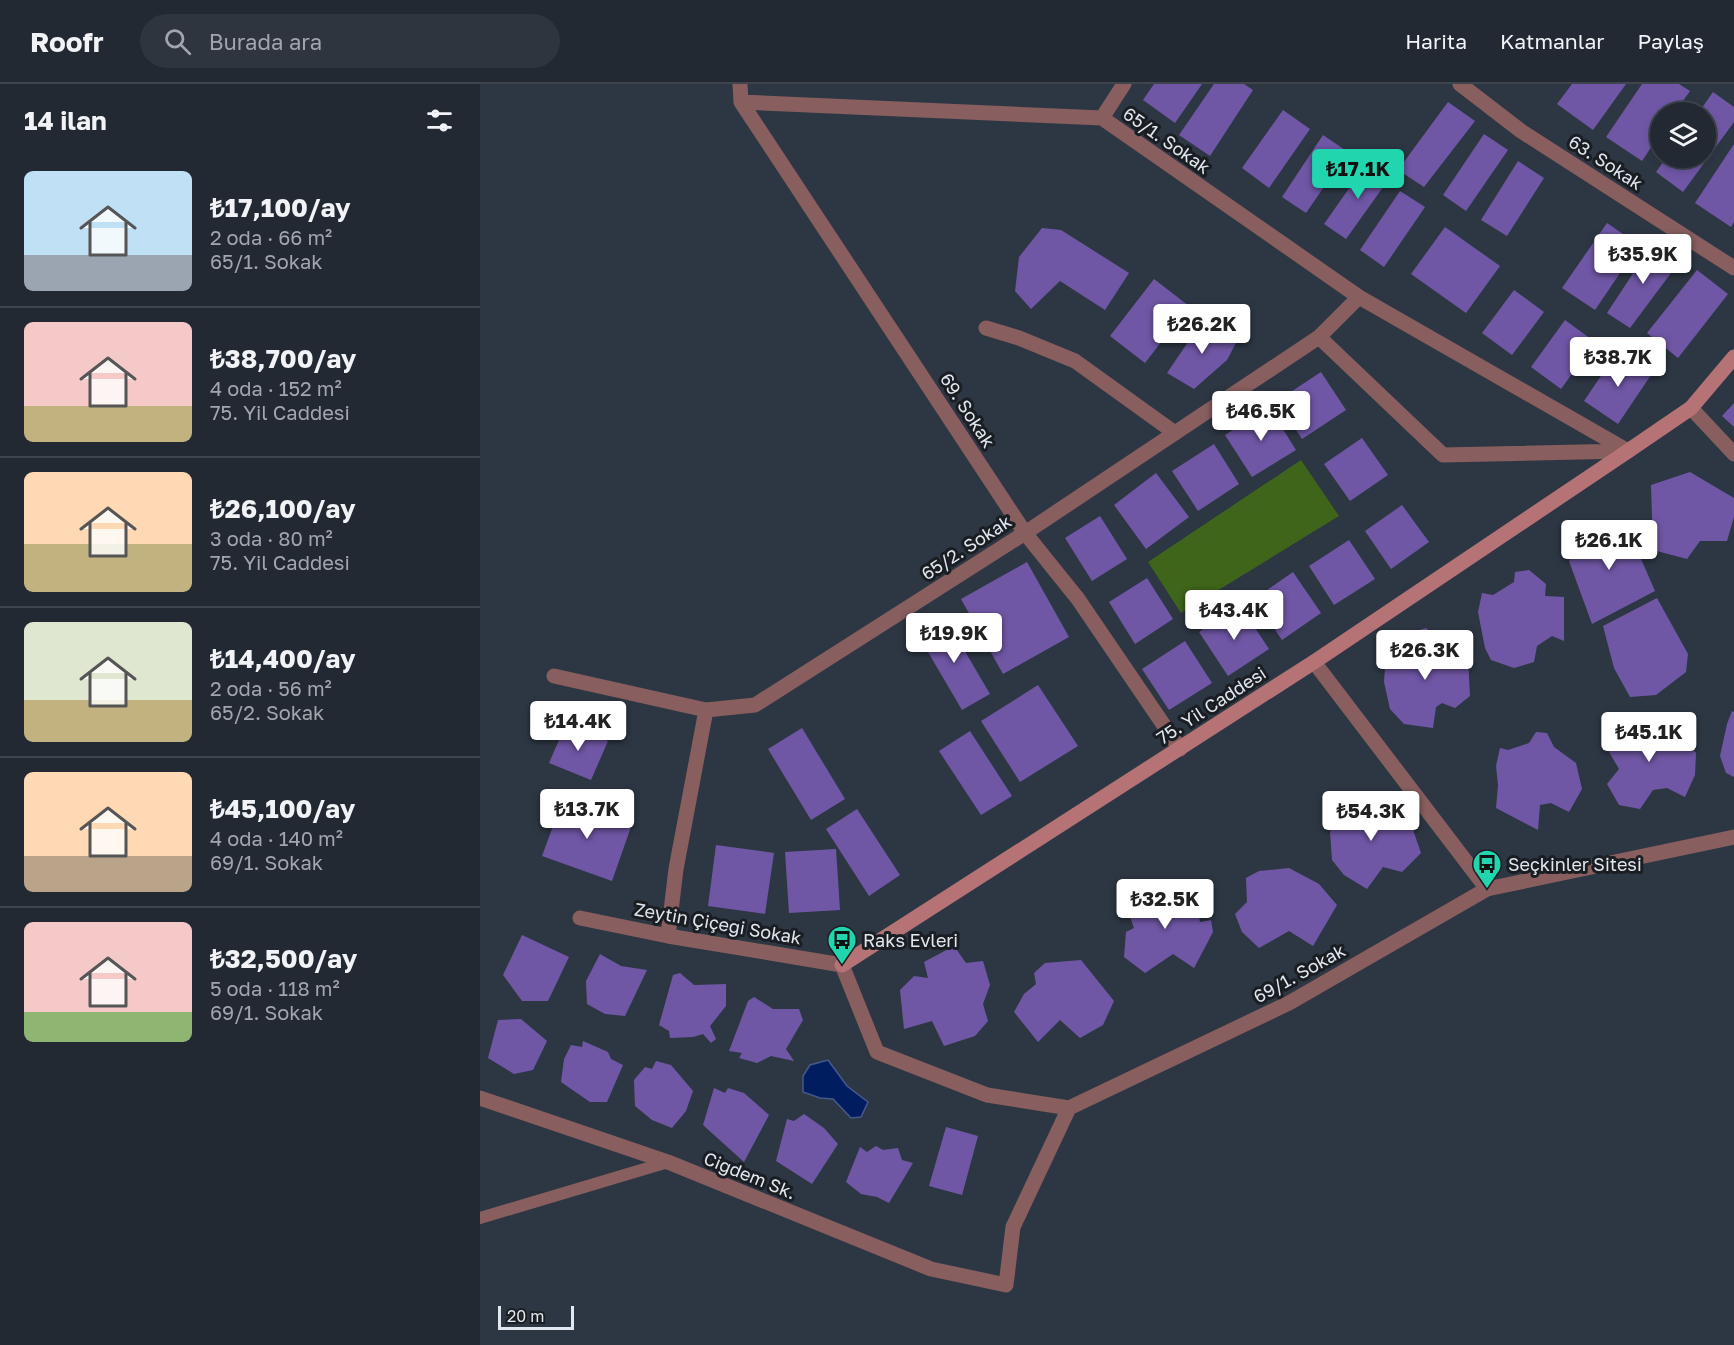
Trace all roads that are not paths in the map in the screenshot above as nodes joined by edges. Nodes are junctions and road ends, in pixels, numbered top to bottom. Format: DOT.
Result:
graph roads {
  1 [pos="740,84"];
  2 [pos="1124,84"];
  3 [pos="1460,84"];
  4 [pos="741,102"];
  5 [pos="1102,118"];
  6 [pos="1734,268"];
  7 [pos="1359,297"];
  8 [pos="986,328"];
  9 [pos="1319,337"];
  10 [pos="1734,357"];
  11 [pos="1691,408"];
  12 [pos="1175,433"];
  13 [pos="1628,451"];
  14 [pos="1734,454"];
  15 [pos="1026,532"];
  16 [pos="1314,662"];
  17 [pos="554,676"];
  18 [pos="706,710"];
  19 [pos="1180,749"];
  20 [pos="1734,837"];
  21 [pos="1487,889"];
  22 [pos="580,918"];
  23 [pos="668,936"];
  24 [pos="842,964"];
  25 [pos="480,1098"];
  26 [pos="1069,1108"];
  27 [pos="668,1162"];
  28 [pos="480,1218"];
  1 -- 4 [label="street"];
  2 -- 5 [label="street"];
  3 -- 6 [label="street, 63. Sokak"];
  4 -- 5 [label="street, 65/1. Sokak"];
  4 -- 15 [label="street, 69. Sokak"];
  5 -- 7 [label="street, 65/1. Sokak"];
  7 -- 9 [label="street, 65/2. Sokak"];
  7 -- 13 [label="street, 65/1. Sokak"];
  8 -- 12 [label="street"];
  9 -- 12 [label="street, 65/2. Sokak"];
  9 -- 13 [label="street"];
  10 -- 11 [label="street, 75. Yil Caddesi"];
  11 -- 13 [label="street, 75. Yil Caddesi"];
  11 -- 14 [label="street"];
  12 -- 15 [label="street, 65/2. Sokak"];
  13 -- 16 [label="street, 75. Yil Caddesi"];
  15 -- 18 [label="street, 65/2. Sokak"];
  15 -- 19 [label="street, 69. Sokak"];
  16 -- 19 [label="street, 75. Yil Caddesi"];
  16 -- 21 [label="street"];
  17 -- 18 [label="street, 65/2. Sokak"];
  18 -- 23 [label="street"];
  19 -- 24 [label="street, 75. Yil Caddesi"];
  20 -- 21 [label="street, 69/1. Sokak"];
  21 -- 26 [label="street, 69/1. Sokak"];
  22 -- 23 [label="street, Zeytin Çiçeği Sokak"];
  23 -- 24 [label="street, Zeytin Çiçeği Sokak"];
  24 -- 26 [label="street"];
  25 -- 27 [label="street, Cigdem Sk."];
  26 -- 27 [label="street, Cigdem Sk."];
  27 -- 28 [label="lane"];
}
